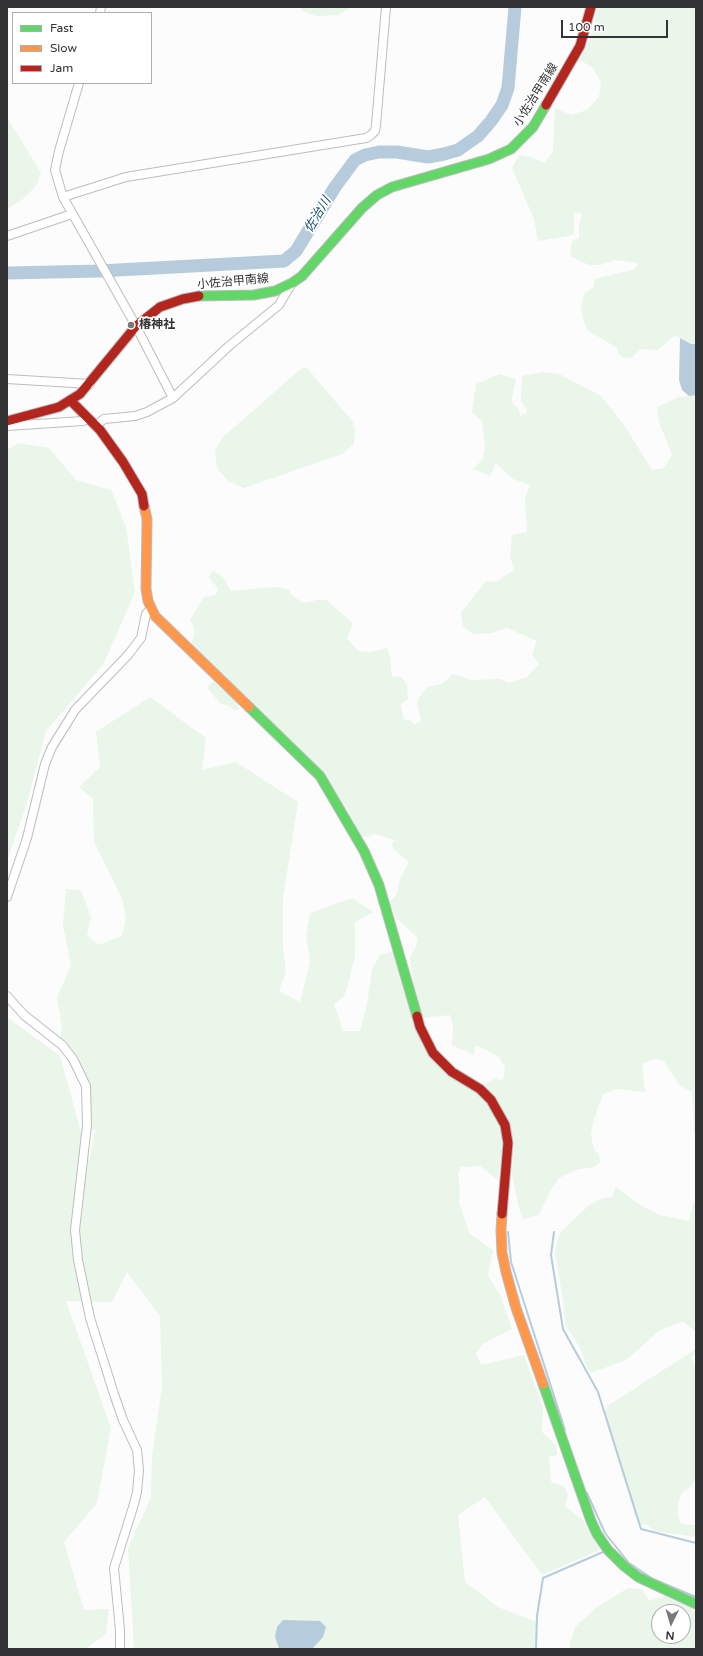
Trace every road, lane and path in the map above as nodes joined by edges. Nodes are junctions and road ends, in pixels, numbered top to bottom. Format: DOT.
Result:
graph roads {
  1 [pos="386,7"];
  2 [pos="591,7"];
  3 [pos="79,84"];
  4 [pos="63,197"];
  5 [pos="72,214"];
  6 [pos="7,236"];
  7 [pos="292,284"];
  8 [pos="136,326"];
  9 [pos="7,379"];
  10 [pos="90,384"];
  11 [pos="173,398"];
  12 [pos="70,400"];
  13 [pos="88,418"];
  14 [pos="7,421"];
  15 [pos="7,426"];
  16 [pos="96,426"];
  17 [pos="151,609"];
  18 [pos="7,897"];
  19 [pos="7,996"];
  20 [pos="696,1604"];
  21 [pos="120,1649"];
  1 -- 4 [label="street"];
  2 -- 7 [label="street, 小佐治甲南線"];
  3 -- 4 [label="street"];
  4 -- 5 [label="street"];
  5 -- 6 [label="street"];
  5 -- 8 [label="street"];
  7 -- 8 [label="street, 小佐治甲南線"];
  7 -- 11 [label="street"];
  8 -- 10 [label="street, 小佐治甲南線"];
  8 -- 11 [label="street"];
  9 -- 10 [label="street"];
  10 -- 12 [label="street, 小佐治甲南線"];
  11 -- 16 [label="street"];
  12 -- 13 [label="street"];
  12 -- 14 [label="street, 小佐治甲南線"];
  13 -- 15 [label="street"];
  13 -- 16 [label="street"];
  16 -- 17 [label="street"];
  17 -- 18 [label="street"];
  17 -- 20 [label="street"];
  19 -- 21 [label="street"];
}
